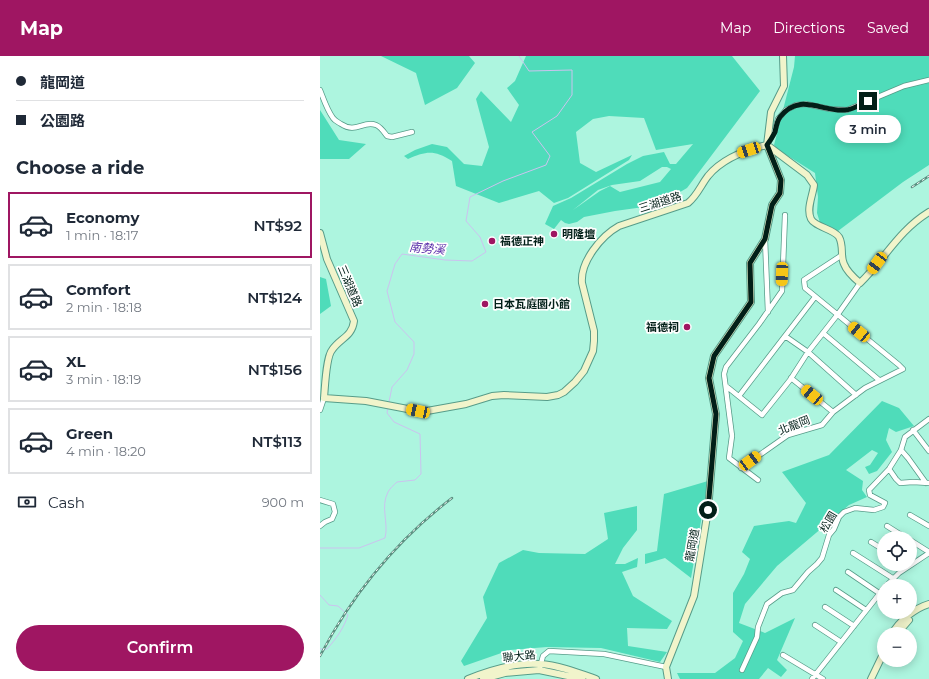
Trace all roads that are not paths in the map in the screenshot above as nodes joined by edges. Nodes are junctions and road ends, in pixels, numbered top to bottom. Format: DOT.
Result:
graph roads {
  1 [pos="783,56"];
  2 [pos="929,80"];
  3 [pos="320,90"];
  4 [pos="412,132"];
  5 [pos="767,145"];
  6 [pos="929,212"];
  7 [pos="785,215"];
  8 [pos="320,233"];
  9 [pos="765,239"];
  10 [pos="842,255"];
  11 [pos="860,283"];
  12 [pos="815,297"];
  13 [pos="768,312"];
  14 [pos="838,314"];
  15 [pos="823,334"];
  16 [pos="785,336"];
  17 [pos="808,352"];
  18 [pos="791,378"];
  19 [pos="880,380"];
  20 [pos="726,386"];
  21 [pos="856,395"];
  22 [pos="739,396"];
  23 [pos="324,398"];
  24 [pos="320,410"];
  25 [pos="833,412"];
  26 [pos="929,418"];
  27 [pos="913,430"];
  28 [pos="901,450"];
  29 [pos="929,451"];
  30 [pos="741,468"];
  31 [pos="889,469"];
  32 [pos="758,480"];
  33 [pos="927,483"];
  34 [pos="320,500"];
  35 [pos="910,515"];
  36 [pos="320,526"];
  37 [pos="887,526"];
  38 [pos="929,526"];
  39 [pos="895,531"];
  40 [pos="871,542"];
  41 [pos="917,545"];
  42 [pos="877,546"];
  43 [pos="853,553"];
  44 [pos="929,553"];
  45 [pos="917,560"];
  46 [pos="903,571"];
  47 [pos="848,572"];
  48 [pos="894,579"];
  49 [pos="836,590"];
  50 [pos="877,592"];
  51 [pos="877,596"];
  52 [pos="929,604"];
  53 [pos="825,607"];
  54 [pos="929,608"];
  55 [pos="866,610"];
  56 [pos="815,625"];
  57 [pos="854,626"];
  58 [pos="897,627"];
  59 [pos="903,627"];
  60 [pos="841,642"];
  61 [pos="783,655"];
  62 [pos="540,667"];
  63 [pos="666,667"];
  64 [pos="877,667"];
  65 [pos="881,667"];
  66 [pos="514,669"];
  67 [pos="742,670"];
  68 [pos="816,674"];
  69 [pos="667,677"];
  70 [pos="468,679"];
  71 [pos="483,679"];
  72 [pos="582,679"];
  73 [pos="596,679"];
  74 [pos="812,679"];
  75 [pos="823,679"];
  76 [pos="871,679"];
  77 [pos="875,679"];
  1 -- 5 [label="street, 龍岡道"];
  2 -- 5 [label="street"];
  3 -- 4 [label="street"];
  5 -- 9 [label="street, 龍岡道"];
  5 -- 10 [label="street"];
  5 -- 23 [label="street, 三湖道路"];
  6 -- 11 [label="street"];
  7 -- 13 [label="street"];
  8 -- 23 [label="street, 三湖道路"];
  9 -- 13 [label="street"];
  9 -- 63 [label="street, 龍岡道"];
  10 -- 11 [label="street"];
  10 -- 12 [label="street, 北龍岡"];
  11 -- 14 [label="street"];
  12 -- 14 [label="street, 北龍岡"];
  12 -- 16 [label="street"];
  13 -- 20 [label="street"];
  14 -- 15 [label="street"];
  14 -- 19 [label="street, 北龍岡"];
  15 -- 17 [label="street"];
  15 -- 19 [label="street"];
  16 -- 17 [label="street"];
  16 -- 22 [label="street"];
  17 -- 18 [label="street"];
  17 -- 21 [label="street"];
  18 -- 22 [label="street"];
  18 -- 25 [label="street"];
  19 -- 21 [label="street, 北龍岡"];
  20 -- 22 [label="street"];
  20 -- 30 [label="street"];
  21 -- 25 [label="street, 北龍岡"];
  23 -- 24 [label="street"];
  25 -- 30 [label="street, 北龍岡"];
  26 -- 27 [label="street, 松園"];
  27 -- 28 [label="street, 松園"];
  27 -- 29 [label="street"];
  28 -- 31 [label="street, 松園"];
  28 -- 33 [label="street"];
  30 -- 32 [label="street"];
  31 -- 33 [label="street"];
  31 -- 67 [label="street, 松園"];
  34 -- 36 [label="street"];
  35 -- 38 [label="street"];
  37 -- 39 [label="street"];
  40 -- 42 [label="street"];
  41 -- 44 [label="street"];
  43 -- 48 [label="street"];
  44 -- 45 [label="street"];
  46 -- 48 [label="street"];
  47 -- 50 [label="street"];
  49 -- 55 [label="street"];
  51 -- 55 [label="street"];
  52 -- 58 [label="street"];
  53 -- 57 [label="street"];
  54 -- 59 [label="street"];
  55 -- 57 [label="street"];
  56 -- 60 [label="street"];
  57 -- 60 [label="street"];
  60 -- 68 [label="street"];
  61 -- 68 [label="street"];
  62 -- 63 [label="street"];
  62 -- 66 [label="street, 聯大路"];
  62 -- 72 [label="street, 聯大路"];
  62 -- 73 [label="street, 聯大路"];
  63 -- 69 [label="street, 龍岡道"];
  64 -- 76 [label="street"];
  65 -- 77 [label="street"];
  66 -- 70 [label="street, 聯大路"];
  66 -- 71 [label="street, 聯大路"];
  68 -- 74 [label="street"];
  68 -- 75 [label="street"];
}
